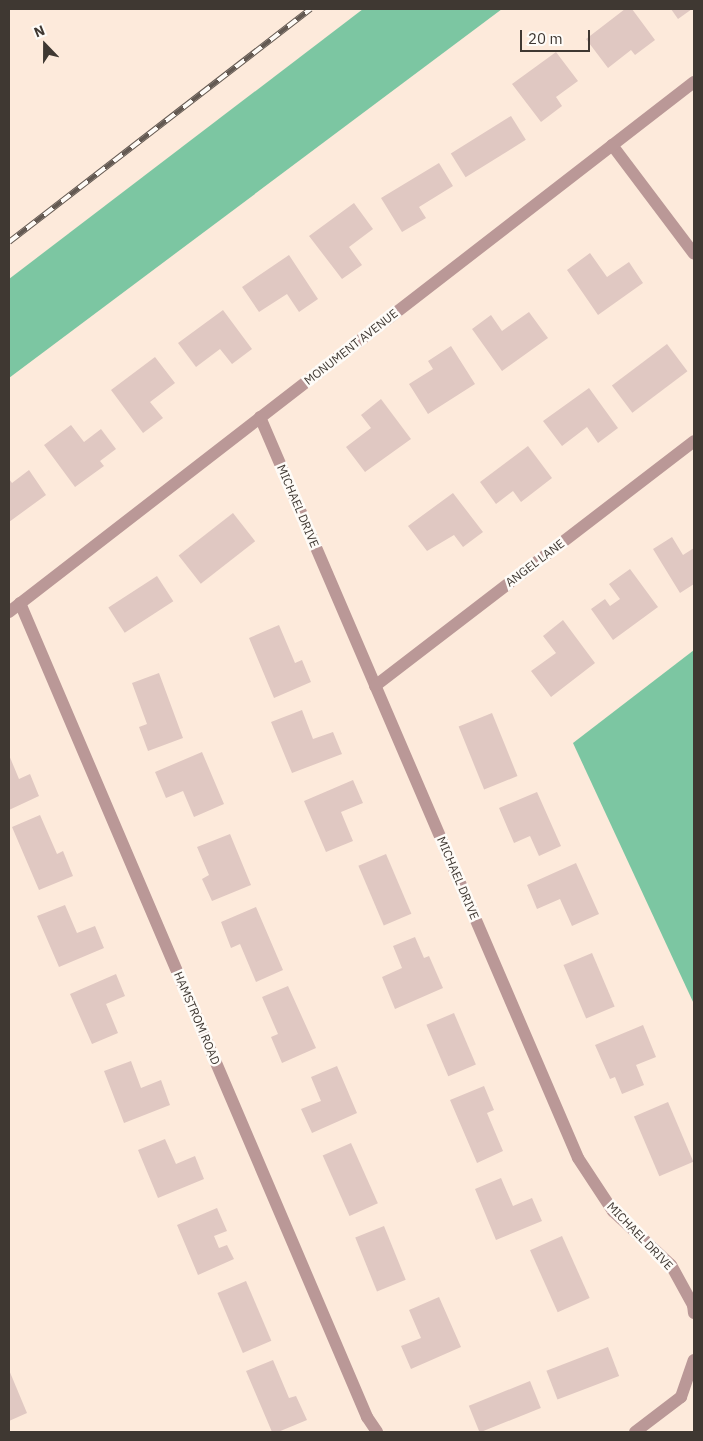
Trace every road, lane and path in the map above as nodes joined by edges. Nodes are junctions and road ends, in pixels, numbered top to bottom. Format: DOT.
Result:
graph roads {
  1 [pos="694,82"];
  2 [pos="612,145"];
  3 [pos="694,254"];
  4 [pos="260,417"];
  5 [pos="694,441"];
  6 [pos="20,603"];
  7 [pos="9,612"];
  8 [pos="375,686"];
  9 [pos="694,1313"];
  10 [pos="694,1360"];
  11 [pos="377,1432"];
  12 [pos="635,1432"];
  1 -- 2 [label="street, MONUMENT AVENUE"];
  2 -- 3 [label="street"];
  2 -- 4 [label="street, MONUMENT AVENUE"];
  4 -- 6 [label="street, MONUMENT AVENUE"];
  4 -- 8 [label="street, MICHAEL DRIVE"];
  5 -- 8 [label="street, ANGEL LANE"];
  6 -- 7 [label="street, MONUMENT AVENUE"];
  6 -- 11 [label="street, HAMSTROM ROAD"];
  8 -- 9 [label="street, MICHAEL DRIVE"];
  10 -- 12 [label="street"];
}
